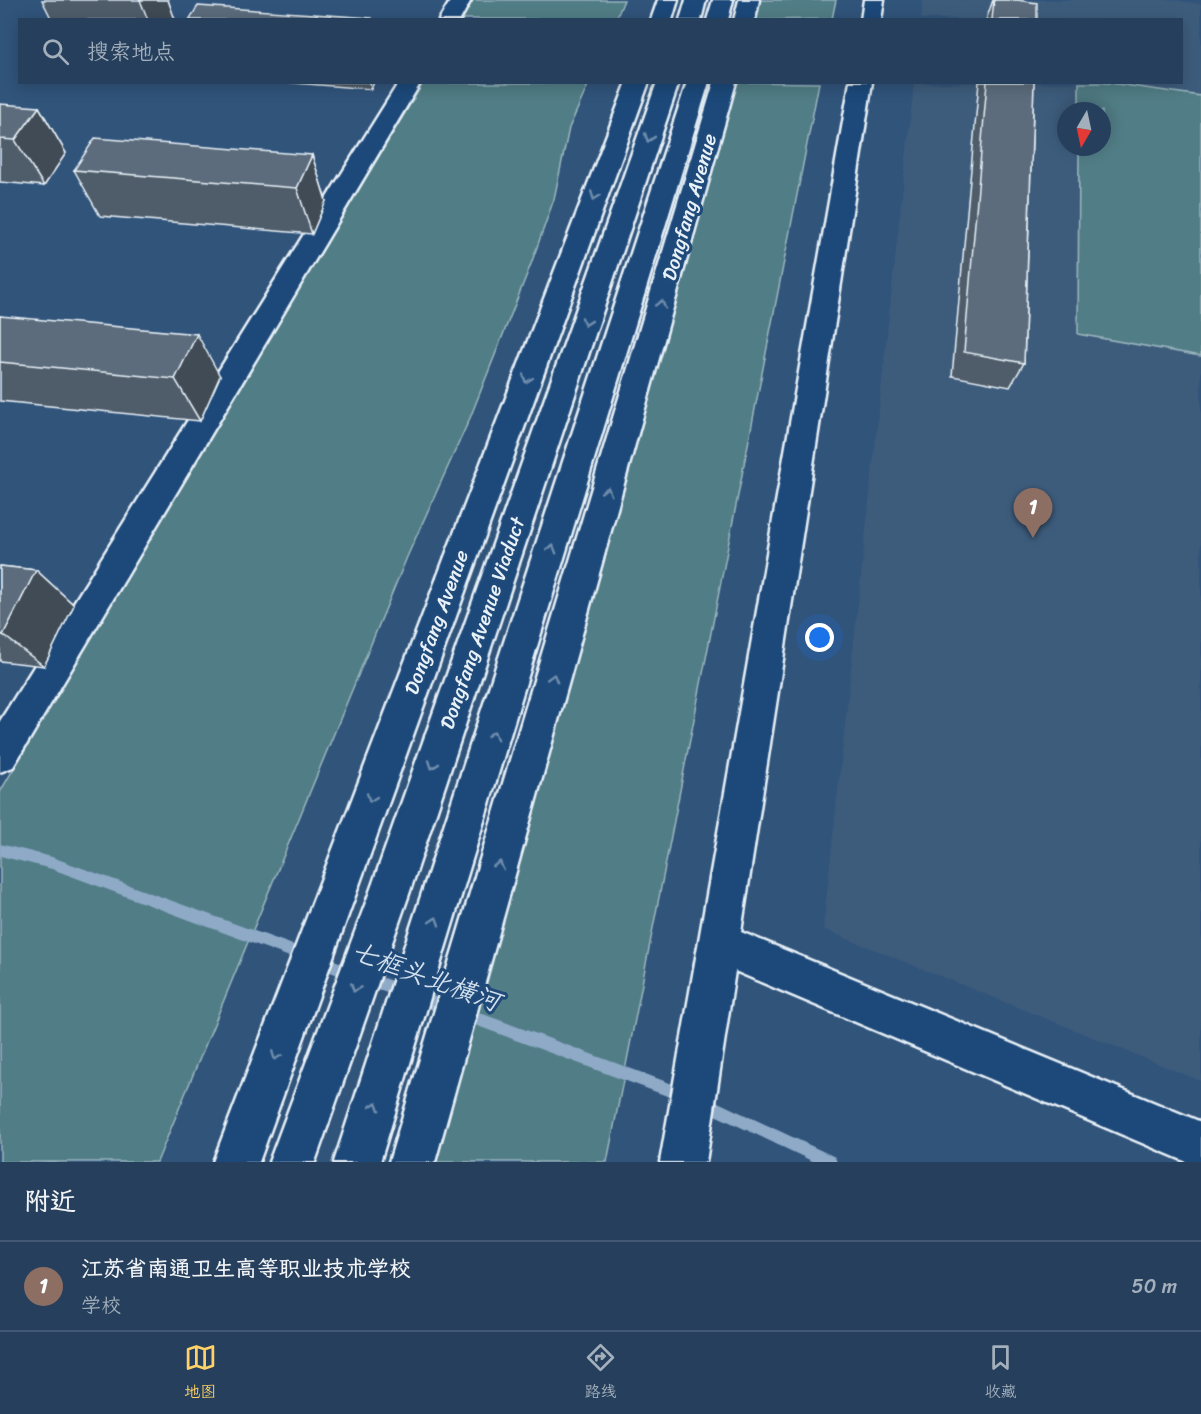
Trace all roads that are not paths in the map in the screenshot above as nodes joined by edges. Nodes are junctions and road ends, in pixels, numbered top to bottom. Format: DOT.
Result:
graph roads {
  1 [pos="461,0"];
  2 [pos="668,0"];
  3 [pos="696,0"];
  4 [pos="723,0"];
  5 [pos="749,0"];
  6 [pos="874,0"];
  7 [pos="450,18"];
  8 [pos="662,18"];
  9 [pos="691,18"];
  10 [pos="718,18"];
  11 [pos="744,18"];
  12 [pos="871,18"];
  13 [pos="409,84"];
  14 [pos="637,84"];
  15 [pos="667,84"];
  16 [pos="697,84"];
  17 [pos="724,84"];
  18 [pos="861,84"];
  19 [pos="0,754"];
  20 [pos="720,944"];
  21 [pos="1201,1145"];
  22 [pos="236,1162"];
  23 [pos="292,1162"];
  24 [pos="357,1162"];
  25 [pos="412,1162"];
  26 [pos="683,1162"];
  1 -- 7 [label="main road"];
  2 -- 8 [label="main road"];
  3 -- 9 [label="main road"];
  4 -- 10 [label="main road"];
  5 -- 11 [label="main road"];
  6 -- 12 [label="main road"];
  13 -- 19 [label="main road"];
  14 -- 22 [label="main road, Dongfang Avenue, one-way"];
  15 -- 23 [label="main road, Dongfang Avenue Viaduct, one-way"];
  24 -- 16 [label="main road, Dongfang Avenue Viaduct, one-way"];
  25 -- 17 [label="main road, Dongfang Avenue, one-way"];
  18 -- 20 [label="main road"];
  20 -- 21 [label="main road"];
  20 -- 26 [label="main road"];
}
